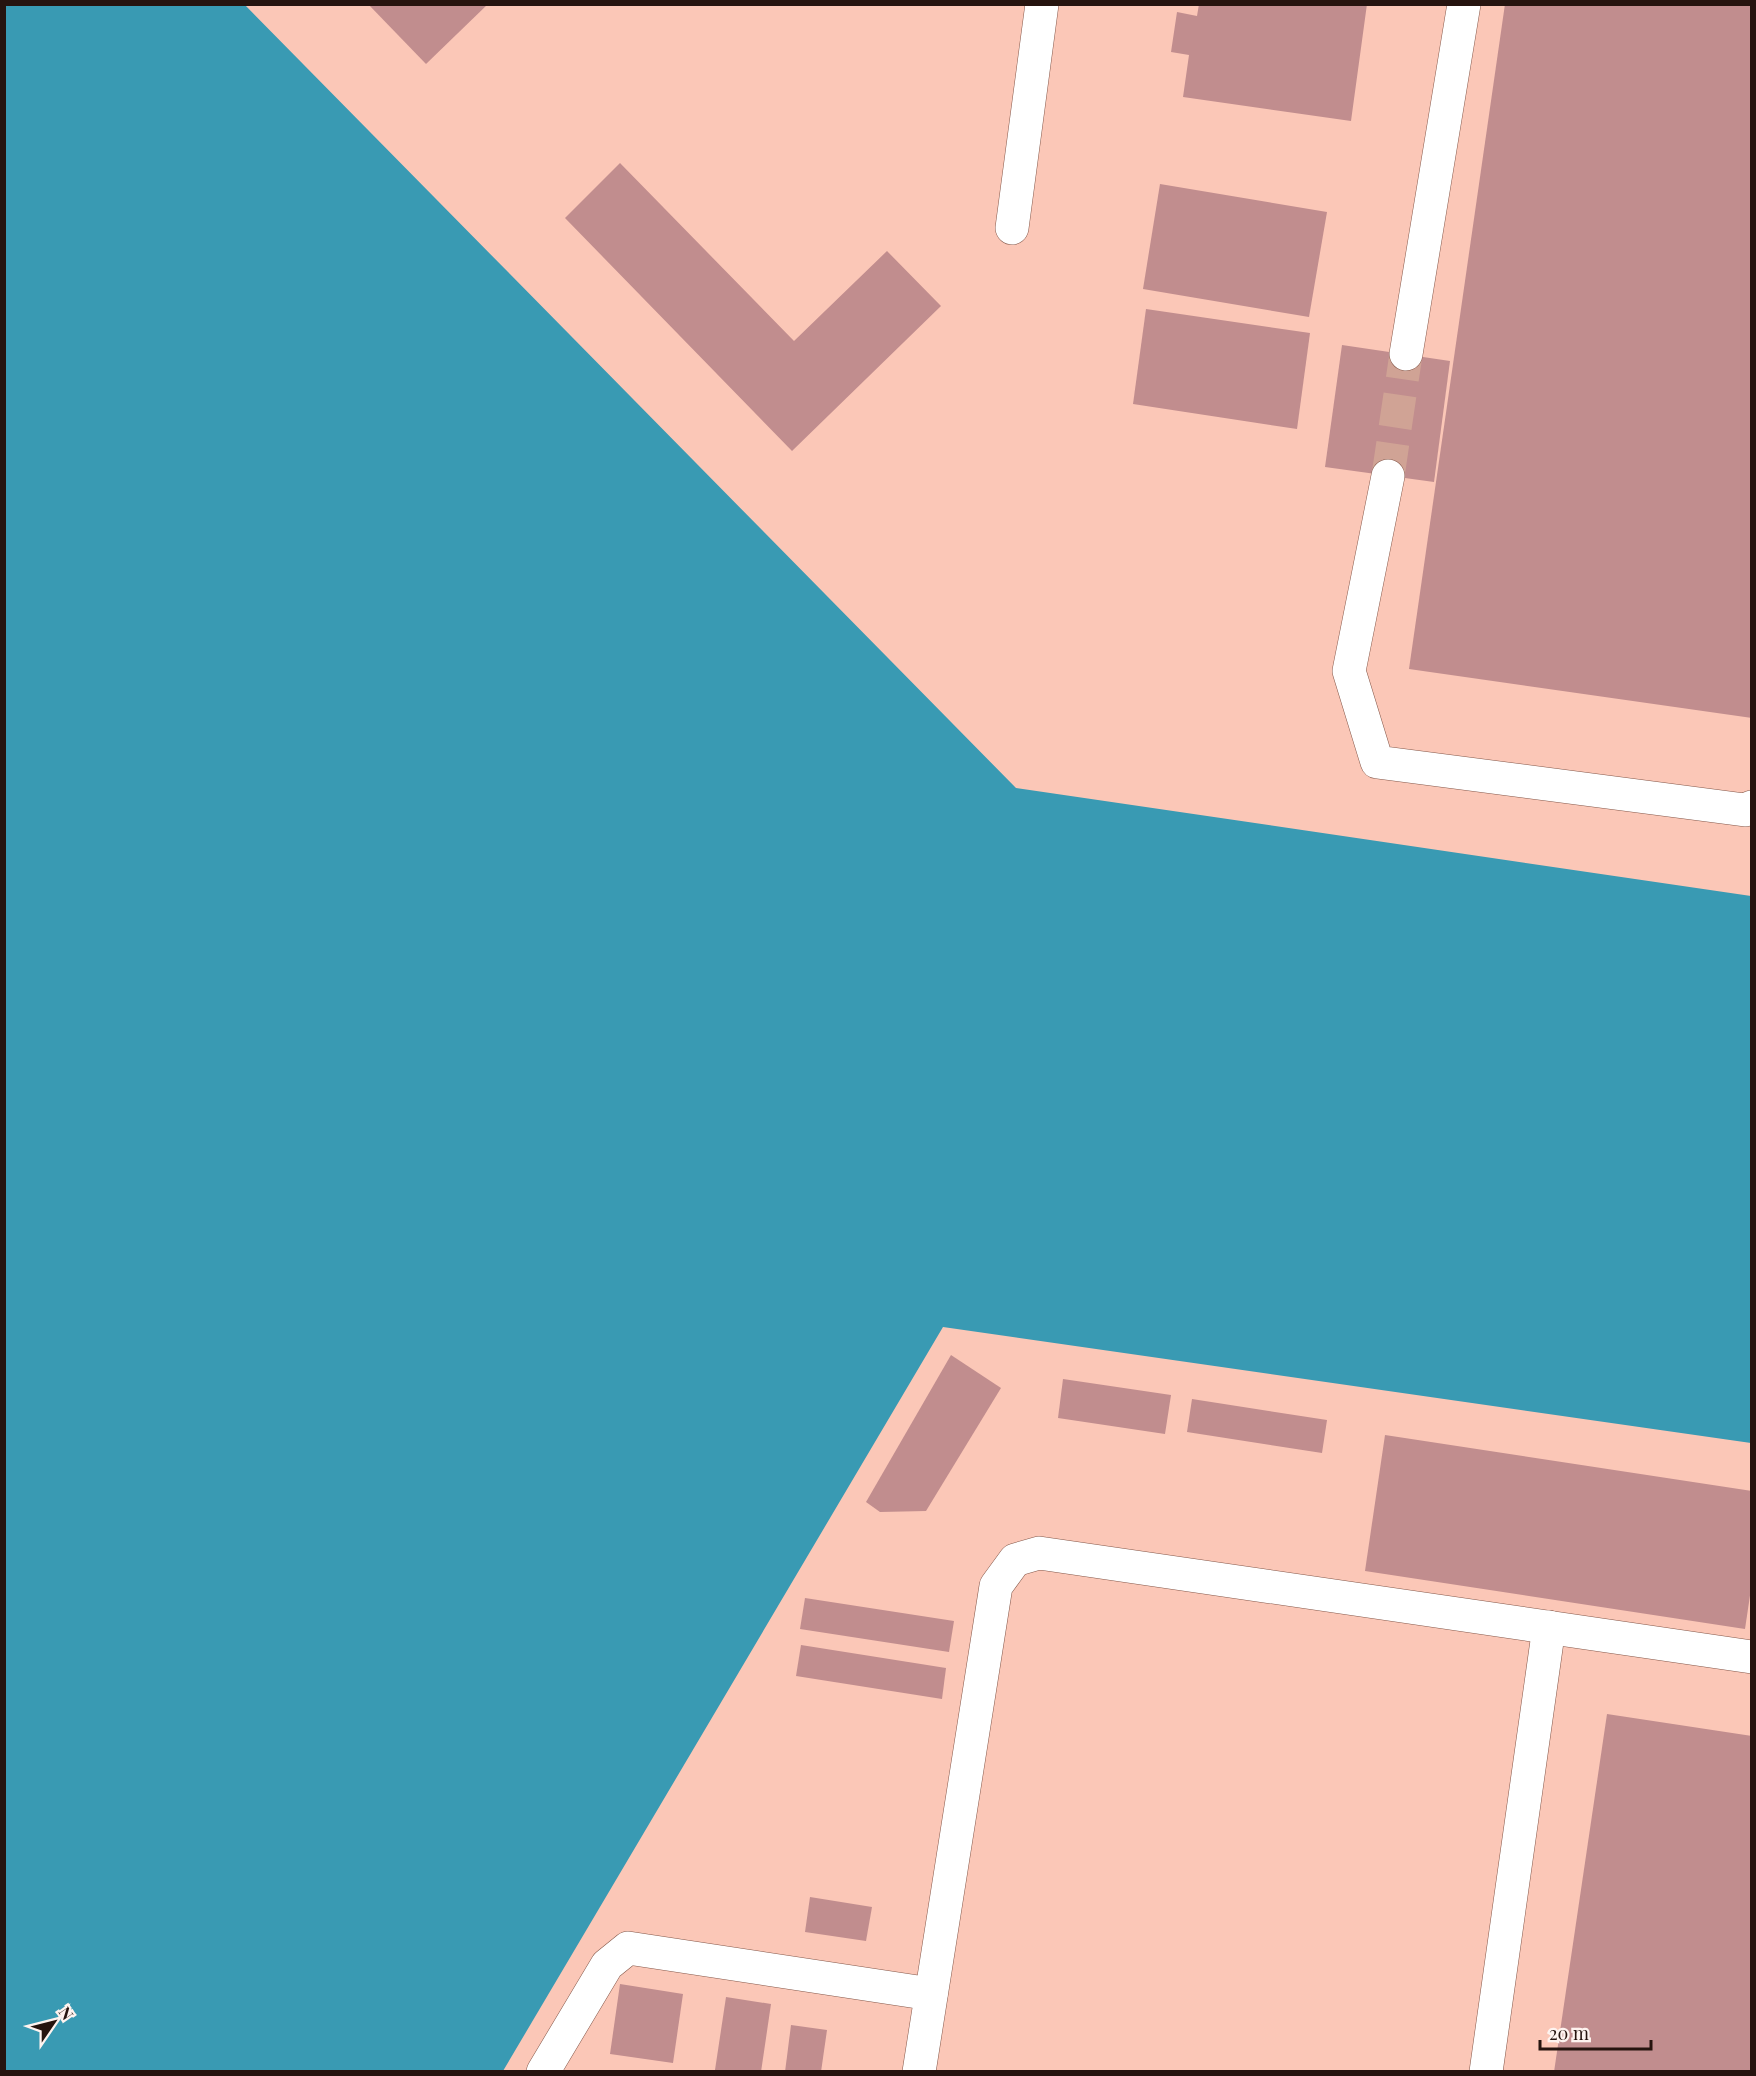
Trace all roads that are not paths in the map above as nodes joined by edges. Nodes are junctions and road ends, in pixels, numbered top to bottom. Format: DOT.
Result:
graph roads {
  1 [pos="1042,4"];
  2 [pos="1464,4"];
  3 [pos="1012,228"];
  4 [pos="1406,354"];
  5 [pos="1388,476"];
  6 [pos="1752,807"];
  7 [pos="1550,1628"];
  8 [pos="1752,1657"];
  9 [pos="931,1994"];
  10 [pos="543,2072"];
  11 [pos="919,2072"];
  12 [pos="1486,2072"];
  1 -- 3 [label="lane"];
  2 -- 4 [label="lane"];
  5 -- 6 [label="lane"];
  7 -- 8 [label="lane"];
  7 -- 9 [label="lane"];
  7 -- 12 [label="lane"];
  9 -- 10 [label="lane"];
  9 -- 11 [label="lane"];
}
